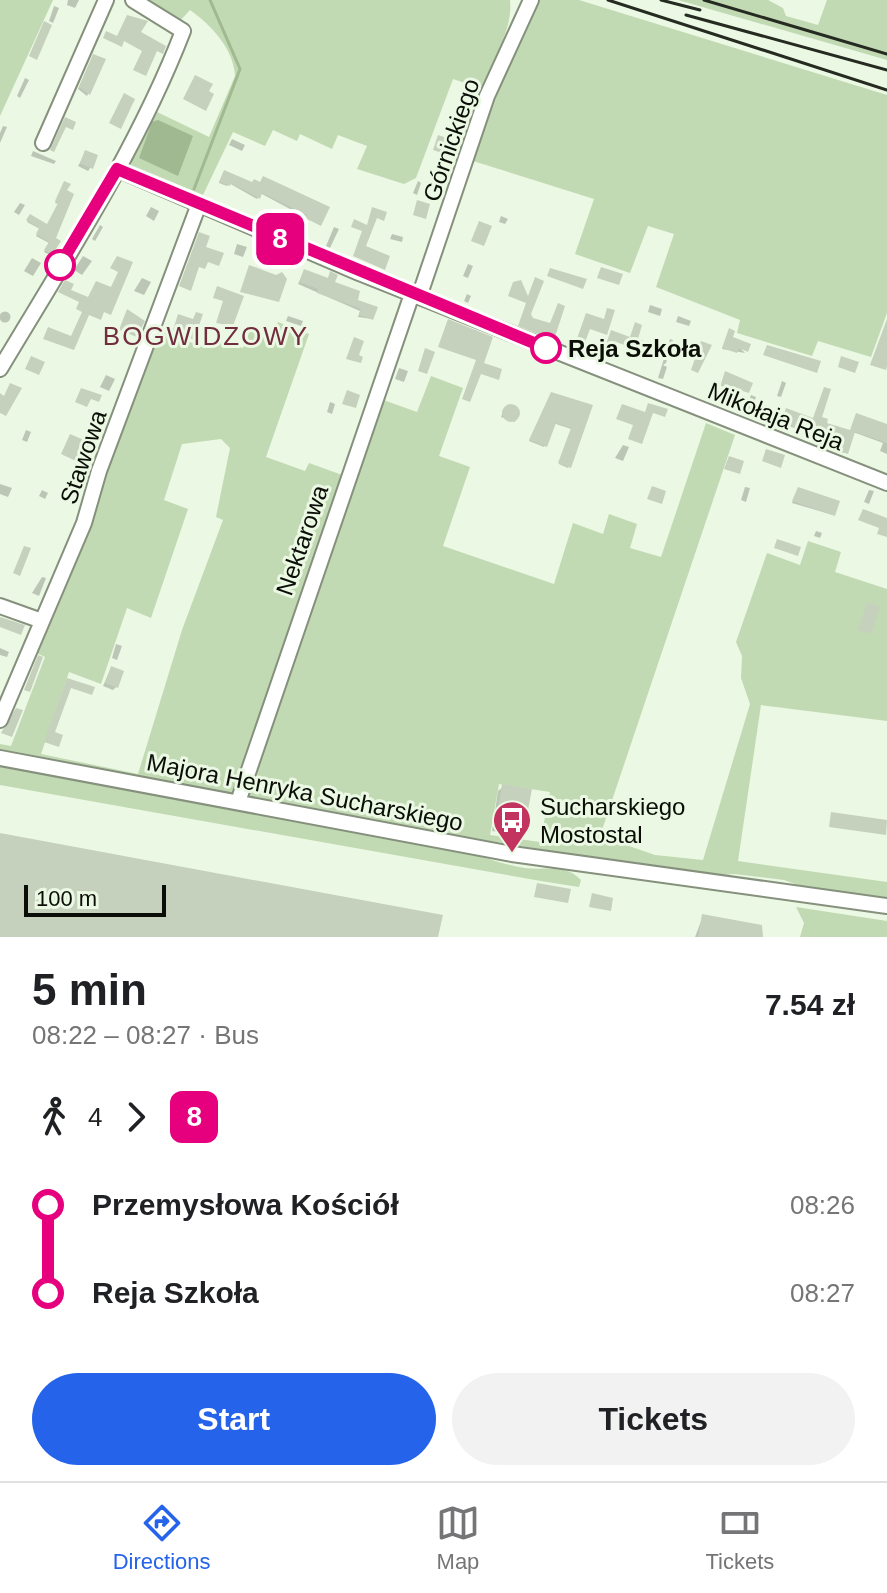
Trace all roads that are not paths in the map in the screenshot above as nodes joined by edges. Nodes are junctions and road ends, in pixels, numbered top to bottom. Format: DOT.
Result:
graph roads {
  1 [pos="106,0"];
  2 [pos="133,0"];
  3 [pos="531,0"];
  4 [pos="43,143"];
  5 [pos="117,169"];
  6 [pos="199,204"];
  7 [pos="415,295"];
  8 [pos="0,369"];
  9 [pos="887,483"];
  10 [pos="0,606"];
  11 [pos="42,621"];
  12 [pos="0,720"];
  13 [pos="0,758"];
  14 [pos="238,802"];
  15 [pos="887,906"];
  1 -- 4 [label="street"];
  2 -- 5 [label="street"];
  3 -- 7 [label="street, Górnickiego"];
  5 -- 6 [label="street, Mikołaja Reja"];
  5 -- 8 [label="street"];
  6 -- 7 [label="street, Mikołaja Reja"];
  6 -- 11 [label="street, Stawowa"];
  7 -- 9 [label="street, Mikołaja Reja"];
  7 -- 14 [label="street, Nektarowa"];
  10 -- 11 [label="street"];
  11 -- 12 [label="street, Stawowa"];
  13 -- 14 [label="street, Majora Henryka Sucharskiego"];
  14 -- 15 [label="street, Majora Henryka Sucharskiego"];
}
